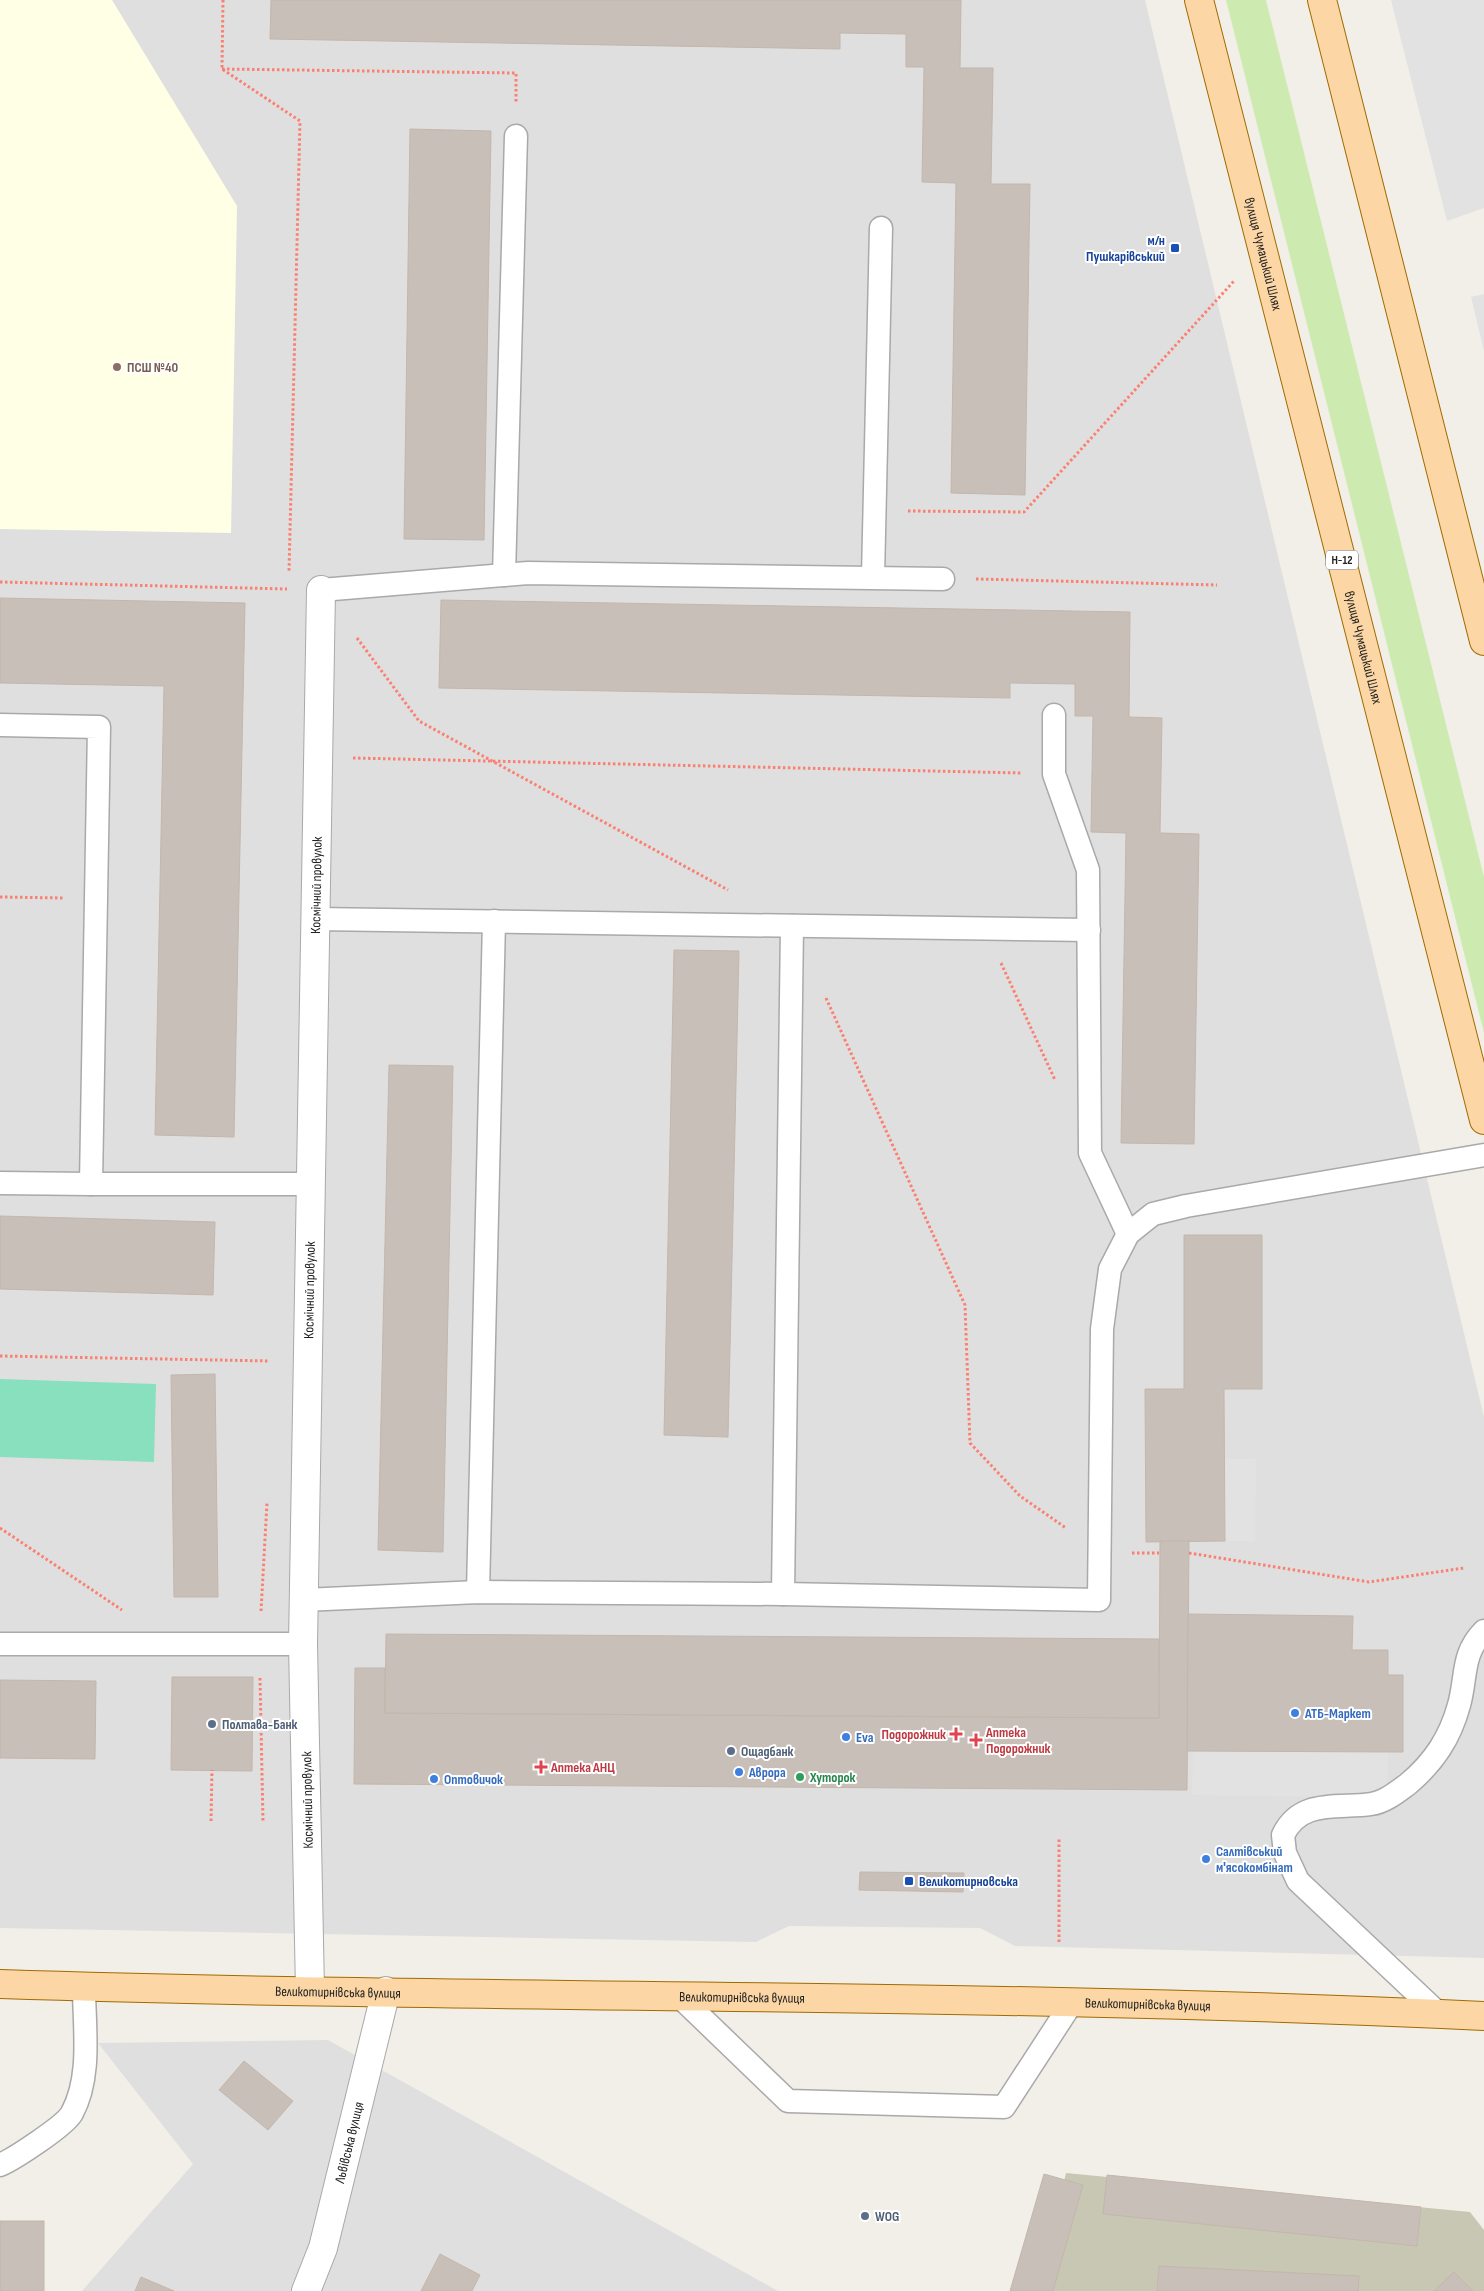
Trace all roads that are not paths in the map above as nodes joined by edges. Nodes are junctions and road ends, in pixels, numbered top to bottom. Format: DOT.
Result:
graph roads {
  1 [pos="1199,0"];
  2 [pos="1322,0"];
  3 [pos="516,136"];
  4 [pos="881,228"];
  5 [pos="504,575"];
  6 [pos="873,578"];
  7 [pos="942,579"];
  8 [pos="321,590"];
  9 [pos="1484,641"];
  10 [pos="1054,715"];
  11 [pos="0,725"];
  12 [pos="315,918"];
  13 [pos="494,921"];
  14 [pos="792,926"];
  15 [pos="1089,930"];
  16 [pos="1484,1120"];
  17 [pos="1484,1156"];
  18 [pos="0,1182"];
  19 [pos="91,1184"];
  20 [pos="311,1184"];
  21 [pos="1128,1234"];
  22 [pos="478,1592"];
  23 [pos="783,1594"];
  24 [pos="304,1600"];
  25 [pos="1484,1631"];
  26 [pos="0,1644"];
  27 [pos="303,1644"];
  28 [pos="0,1984"];
  29 [pos="84,1987"];
  30 [pos="310,1990"];
  31 [pos="386,1991"];
  32 [pos="678,1995"];
  33 [pos="1073,2001"];
  34 [pos="1439,2014"];
  35 [pos="1484,2016"];
  36 [pos="0,2165"];
  37 [pos="306,2291"];
  1 -- 16 [label="main road, вулиця Чумацький Шлях / Н-12"];
  2 -- 9 [label="main road"];
  3 -- 5 [label="lane"];
  4 -- 6 [label="lane"];
  5 -- 6 [label="lane"];
  5 -- 8 [label="lane"];
  6 -- 7 [label="lane"];
  8 -- 12 [label="street, Космічний провулок"];
  10 -- 15 [label="lane"];
  11 -- 19 [label="lane"];
  12 -- 13 [label="lane"];
  12 -- 20 [label="street, Космічний провулок"];
  13 -- 14 [label="lane"];
  13 -- 22 [label="lane"];
  14 -- 15 [label="lane"];
  14 -- 23 [label="lane"];
  15 -- 21 [label="lane"];
  17 -- 21 [label="lane"];
  18 -- 19 [label="lane"];
  19 -- 20 [label="lane"];
  20 -- 24 [label="street, Космічний провулок"];
  21 -- 23 [label="lane"];
  22 -- 23 [label="lane"];
  22 -- 24 [label="lane"];
  24 -- 27 [label="street, Космічний провулок"];
  25 -- 34 [label="lane"];
  26 -- 27 [label="lane"];
  27 -- 30 [label="street, Космічний провулок"];
  28 -- 29 [label="main road, Великотирнівська вулиця"];
  29 -- 30 [label="main road, Великотирнівська вулиця"];
  29 -- 36 [label="lane"];
  30 -- 31 [label="main road, Великотирнівська вулиця"];
  31 -- 32 [label="main road, Великотирнівська вулиця"];
  31 -- 37 [label="street, Львівська вулиця"];
  32 -- 33 [label="main road, Великотирнівська вулиця"];
  32 -- 33 [label="lane"];
  33 -- 34 [label="main road, Великотирнівська вулиця"];
  34 -- 35 [label="main road, Великотирнівська вулиця"];
}
